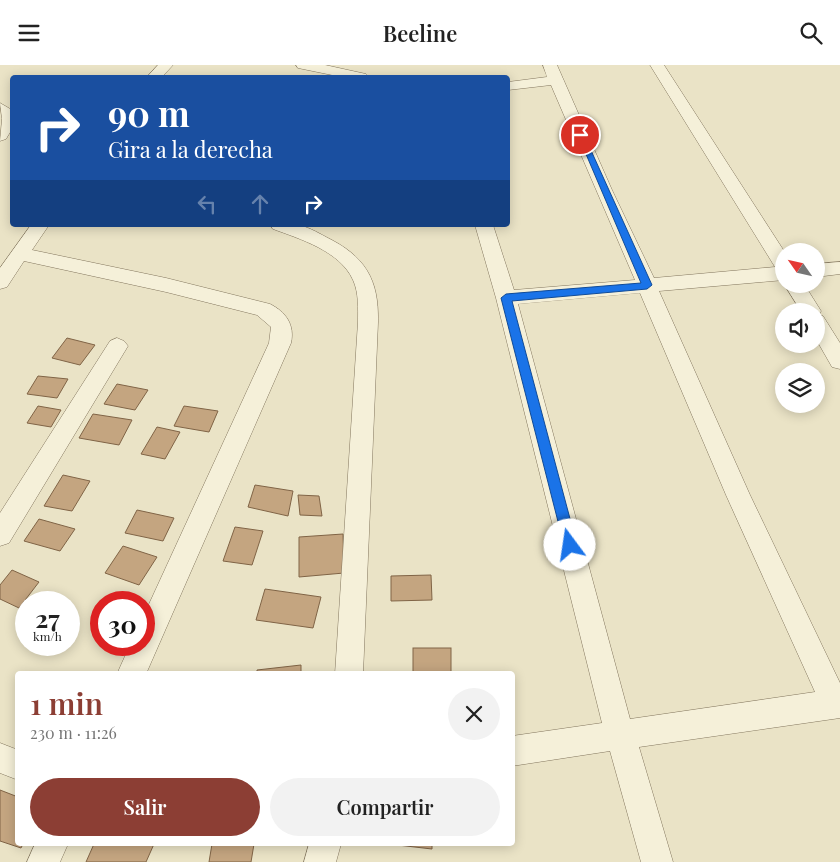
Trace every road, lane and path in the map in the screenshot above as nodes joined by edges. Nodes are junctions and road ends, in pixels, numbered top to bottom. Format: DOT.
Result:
graph roads {
  1 [pos="166,65"];
  2 [pos="303,65"];
  3 [pos="657,65"];
  4 [pos="553,73"];
  5 [pos="156,75"];
  6 [pos="351,75"];
  7 [pos="510,85"];
  8 [pos="0,108"];
  9 [pos="0,136"];
  10 [pos="39,227"];
  11 [pos="284,227"];
  12 [pos="485,227"];
  13 [pos="775,253"];
  14 [pos="20,254"];
  15 [pos="840,269"];
  16 [pos="825,270"];
  17 [pos="775,274"];
  18 [pos="0,282"];
  19 [pos="647,285"];
  20 [pos="506,298"];
  21 [pos="825,336"];
  22 [pos="117,346"];
  23 [pos="840,361"];
  24 [pos="0,535"];
  25 [pos="132,671"];
  26 [pos="349,671"];
  27 [pos="838,704"];
  28 [pos="620,735"];
  29 [pos="515,751"];
  30 [pos="0,758"];
  31 [pos="15,764"];
  32 [pos="51,846"];
  33 [pos="324,846"];
  34 [pos="43,862"];
  35 [pos="320,862"];
  36 [pos="656,862"];
  1 -- 5 [label="street"];
  2 -- 6 [label="street"];
  3 -- 13 [label="street"];
  4 -- 7 [label="street"];
  4 -- 19 [label="street"];
  8 -- 9 [label="street"];
  10 -- 14 [label="street"];
  11 -- 26 [label="street"];
  12 -- 20 [label="street"];
  14 -- 18 [label="street"];
  14 -- 25 [label="street"];
  15 -- 16 [label="street"];
  17 -- 19 [label="street"];
  19 -- 20 [label="street"];
  19 -- 27 [label="street"];
  20 -- 28 [label="street"];
  21 -- 23 [label="street"];
  22 -- 24 [label="street"];
  27 -- 28 [label="street"];
  28 -- 29 [label="street"];
  28 -- 36 [label="street"];
  30 -- 31 [label="street"];
  32 -- 34 [label="street"];
  33 -- 35 [label="street"];
}
